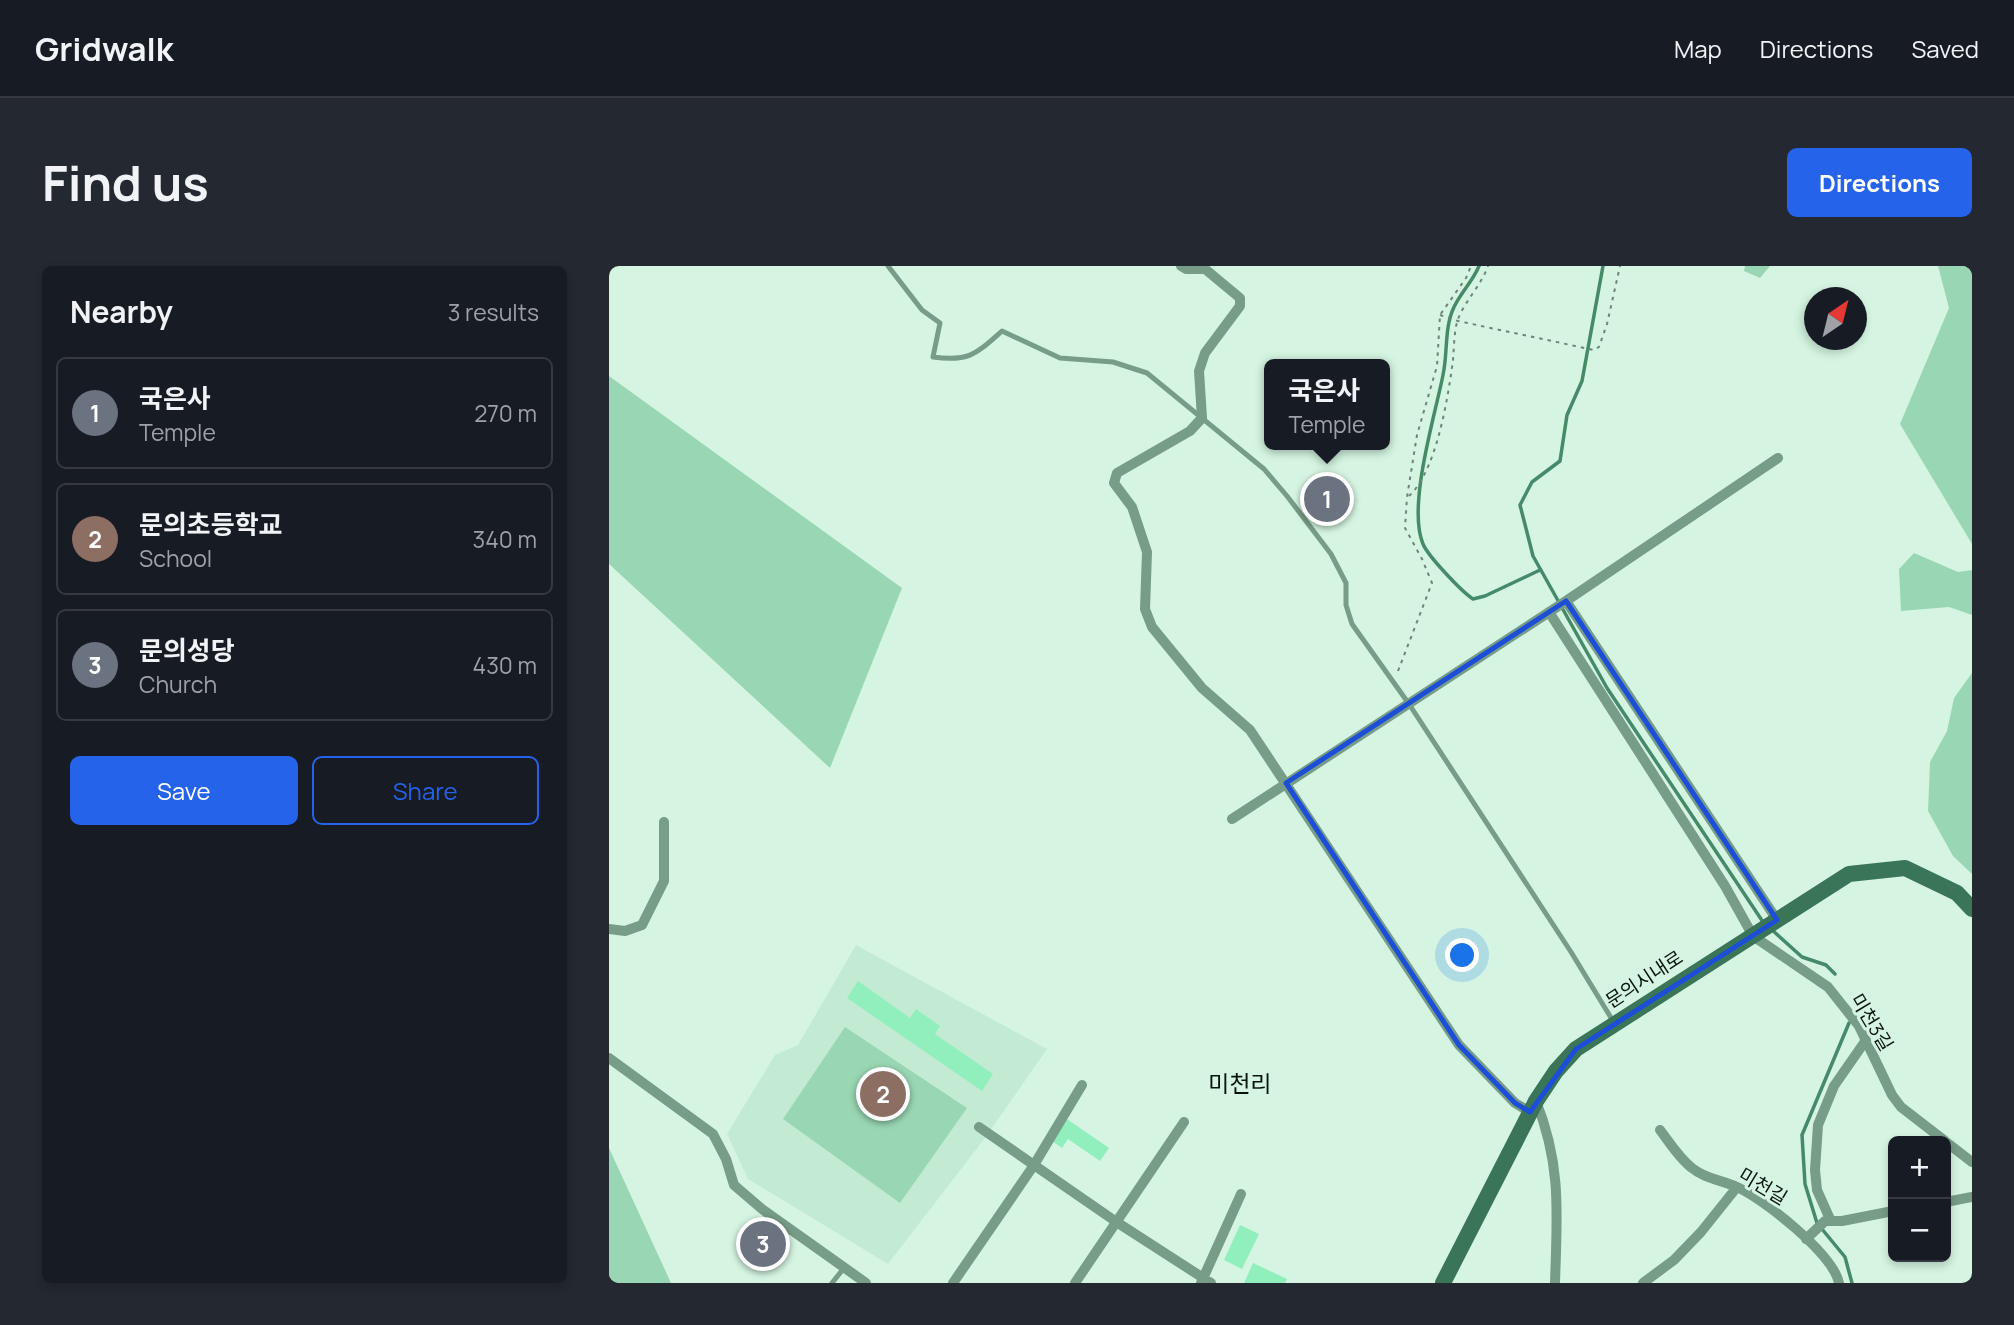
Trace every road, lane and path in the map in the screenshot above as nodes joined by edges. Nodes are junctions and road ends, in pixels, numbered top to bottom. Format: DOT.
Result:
graph roads {
  1 [pos="888,266"];
  2 [pos="1181,266"];
  3 [pos="1471,266"];
  4 [pos="1488,266"];
  5 [pos="1620,266"];
  6 [pos="1440,315"];
  7 [pos="1456,321"];
  8 [pos="1202,418"];
  9 [pos="1778,458"];
  10 [pos="1407,497"];
  11 [pos="1558,607"];
  12 [pos="1393,681"];
  13 [pos="1409,704"];
  14 [pos="1286,783"];
  15 [pos="1232,819"];
  16 [pos="664,822"];
  17 [pos="1972,909"];
  18 [pos="1765,927"];
  19 [pos="609,929"];
  20 [pos="1615,1023"];
  21 [pos="1867,1040"];
  22 [pos="609,1058"];
  23 [pos="1082,1085"];
  24 [pos="1533,1107"];
  25 [pos="1184,1122"];
  26 [pos="979,1127"];
  27 [pos="1660,1130"];
  28 [pos="1937,1136"];
  29 [pos="1951,1146"];
  30 [pos="1972,1162"];
  31 [pos="1034,1165"];
  32 [pos="1737,1186"];
  33 [pos="1241,1194"];
  34 [pos="1972,1197"];
  35 [pos="1951,1201"];
  36 [pos="1888,1212"];
  37 [pos="1827,1220"];
  38 [pos="1118,1223"];
  39 [pos="1809,1236"];
  40 [pos="844,1268"];
  41 [pos="1205,1282"];
  42 [pos="832,1283"];
  43 [pos="866,1283"];
  44 [pos="953,1283"];
  45 [pos="1075,1283"];
  46 [pos="1443,1283"];
  47 [pos="1555,1283"];
  48 [pos="1643,1283"];
  49 [pos="1839,1283"];
  1 -- 8 [label="lane"];
  2 -- 8 [label="street"];
  3 -- 6 [label="path"];
  4 -- 7 [label="path"];
  5 -- 7 [label="path"];
  6 -- 7 [label="path"];
  6 -- 10 [label="path"];
  7 -- 10 [label="path"];
  8 -- 12 [label="lane"];
  8 -- 14 [label="street"];
  9 -- 11 [label="street"];
  10 -- 12 [label="path"];
  11 -- 13 [label="street"];
  11 -- 18 [label="street"];
  11 -- 18 [label="street"];
  12 -- 13 [label="lane"];
  13 -- 14 [label="street"];
  13 -- 20 [label="lane"];
  14 -- 15 [label="street"];
  14 -- 24 [label="street"];
  16 -- 19 [label="street"];
  17 -- 18 [label="street, 문의시내로"];
  18 -- 20 [label="street, 문의시내로"];
  18 -- 21 [label="street, 미천3길"];
  20 -- 24 [label="street, 문의시내로"];
  21 -- 28 [label="street, 미천3길"];
  21 -- 37 [label="street"];
  22 -- 40 [label="street"];
  23 -- 31 [label="street"];
  24 -- 46 [label="street, 문의시내로"];
  24 -- 47 [label="street"];
  25 -- 38 [label="street"];
  26 -- 31 [label="street"];
  27 -- 32 [label="street, 미천길"];
  29 -- 30 [label="street, 미천3길"];
  31 -- 38 [label="street"];
  31 -- 44 [label="street"];
  32 -- 39 [label="street, 미천길"];
  32 -- 48 [label="street"];
  33 -- 41 [label="street"];
  34 -- 35 [label="street"];
  36 -- 37 [label="street"];
  37 -- 39 [label="street"];
  38 -- 41 [label="street"];
  38 -- 45 [label="street"];
  39 -- 49 [label="street, 미천길"];
  40 -- 42 [label="lane"];
  40 -- 43 [label="street"];
}
